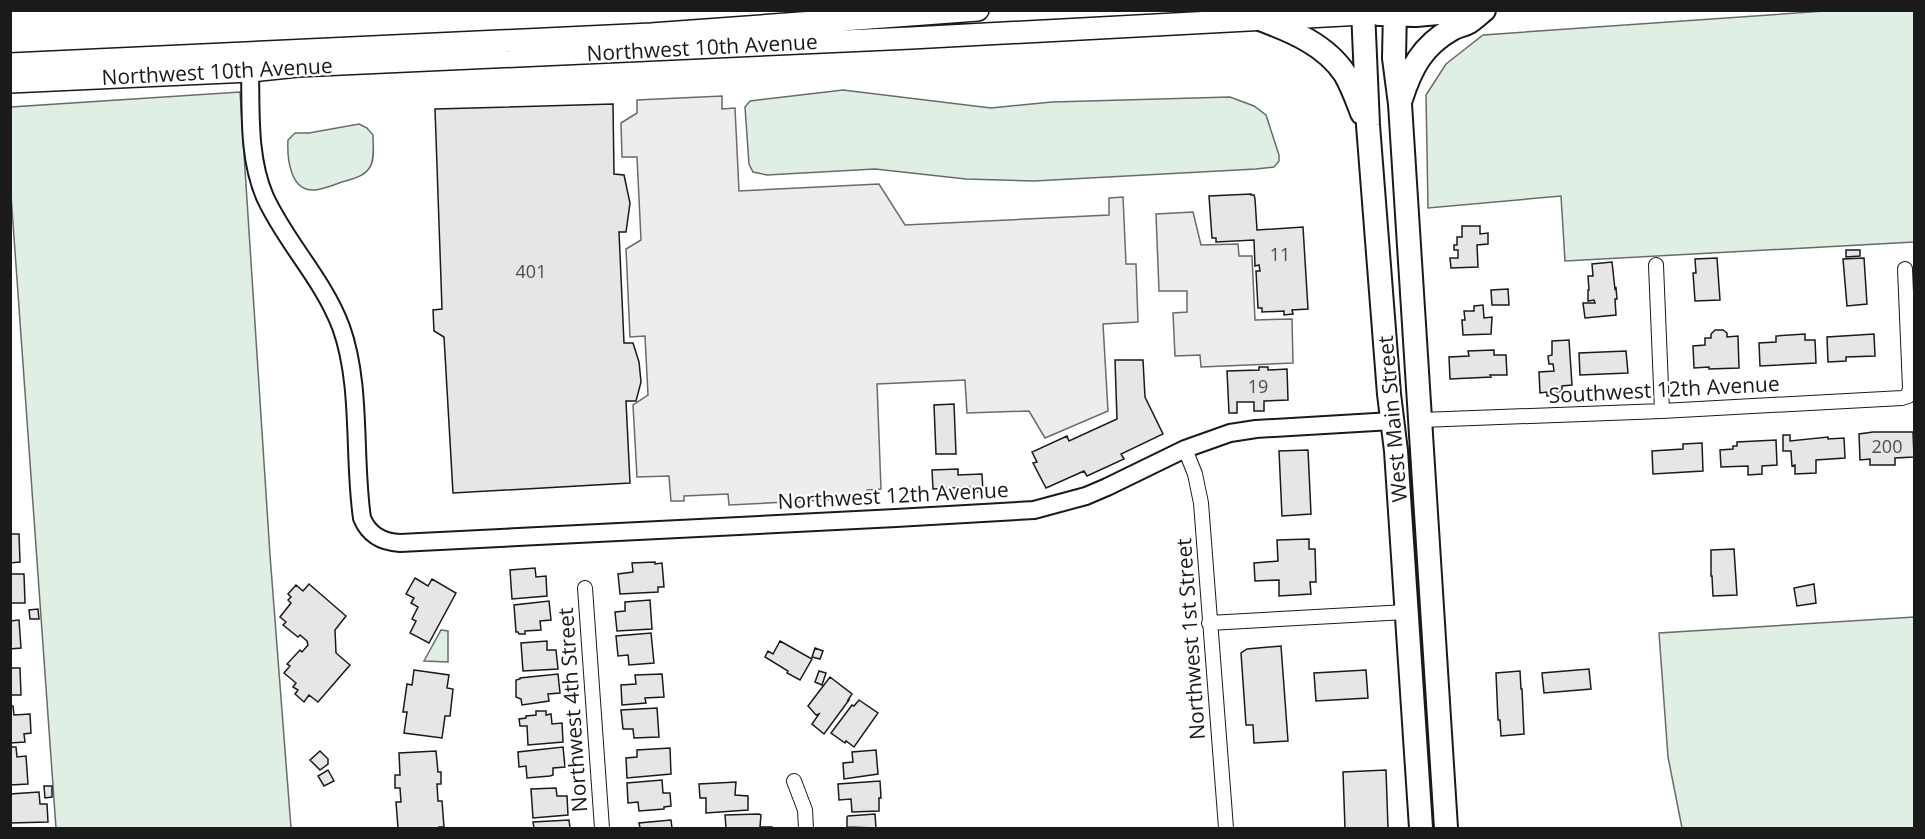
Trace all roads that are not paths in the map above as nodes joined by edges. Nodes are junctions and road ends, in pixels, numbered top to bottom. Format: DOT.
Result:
graph roads {
  1 [pos="978,10"];
  2 [pos="1471,10"];
  3 [pos="1484,10"];
  4 [pos="1363,12"];
  5 [pos="1394,13"];
  6 [pos="1260,19"];
  7 [pos="10,64"];
  8 [pos="250,70"];
  9 [pos="10,82"];
  10 [pos="1400,104"];
  11 [pos="1368,125"];
  12 [pos="1656,265"];
  13 [pos="1905,269"];
  14 [pos="1662,411"];
  15 [pos="1421,420"];
  16 [pos="1392,421"];
  17 [pos="1185,449"];
  18 [pos="585,588"];
  19 [pos="1406,612"];
  20 [pos="1209,623"];
  21 [pos="794,781"];
  22 [pos="602,828"];
  23 [pos="806,828"];
  24 [pos="1226,828"];
  25 [pos="1421,828"];
  26 [pos="1446,828"];
  1 -- 7 [label="main road, Northwest 10th Avenue"];
  2 -- 5 [label="highway, Northwest 10th Avenue"];
  3 -- 10 [label="highway"];
  4 -- 5 [label="highway, Northwest 10th Avenue"];
  4 -- 6 [label="main road, Northwest 10th Avenue"];
  4 -- 11 [label="highway, West Main Street"];
  5 -- 10 [label="highway, West Main Street"];
  6 -- 8 [label="main road, Northwest 10th Avenue"];
  6 -- 11 [label="highway"];
  8 -- 9 [label="main road, Northwest 10th Avenue"];
  8 -- 17 [label="street, Northwest 12th Avenue"];
  10 -- 15 [label="highway, West Main Street"];
  11 -- 16 [label="highway, West Main Street"];
  12 -- 14 [label="street"];
  13 -- 14 [label="street, Southwest 12th Avenue"];
  14 -- 15 [label="street, Southwest 12th Avenue"];
  15 -- 26 [label="highway, West Main Street"];
  16 -- 17 [label="street, Northwest 12th Avenue"];
  16 -- 19 [label="highway, West Main Street"];
  17 -- 20 [label="street, Northwest 1st Street"];
  18 -- 22 [label="street, Northwest 4th Street"];
  19 -- 20 [label="street"];
  19 -- 25 [label="highway, West Main Street"];
  20 -- 24 [label="street, Northwest 1st Street"];
  21 -- 23 [label="street"];
}
